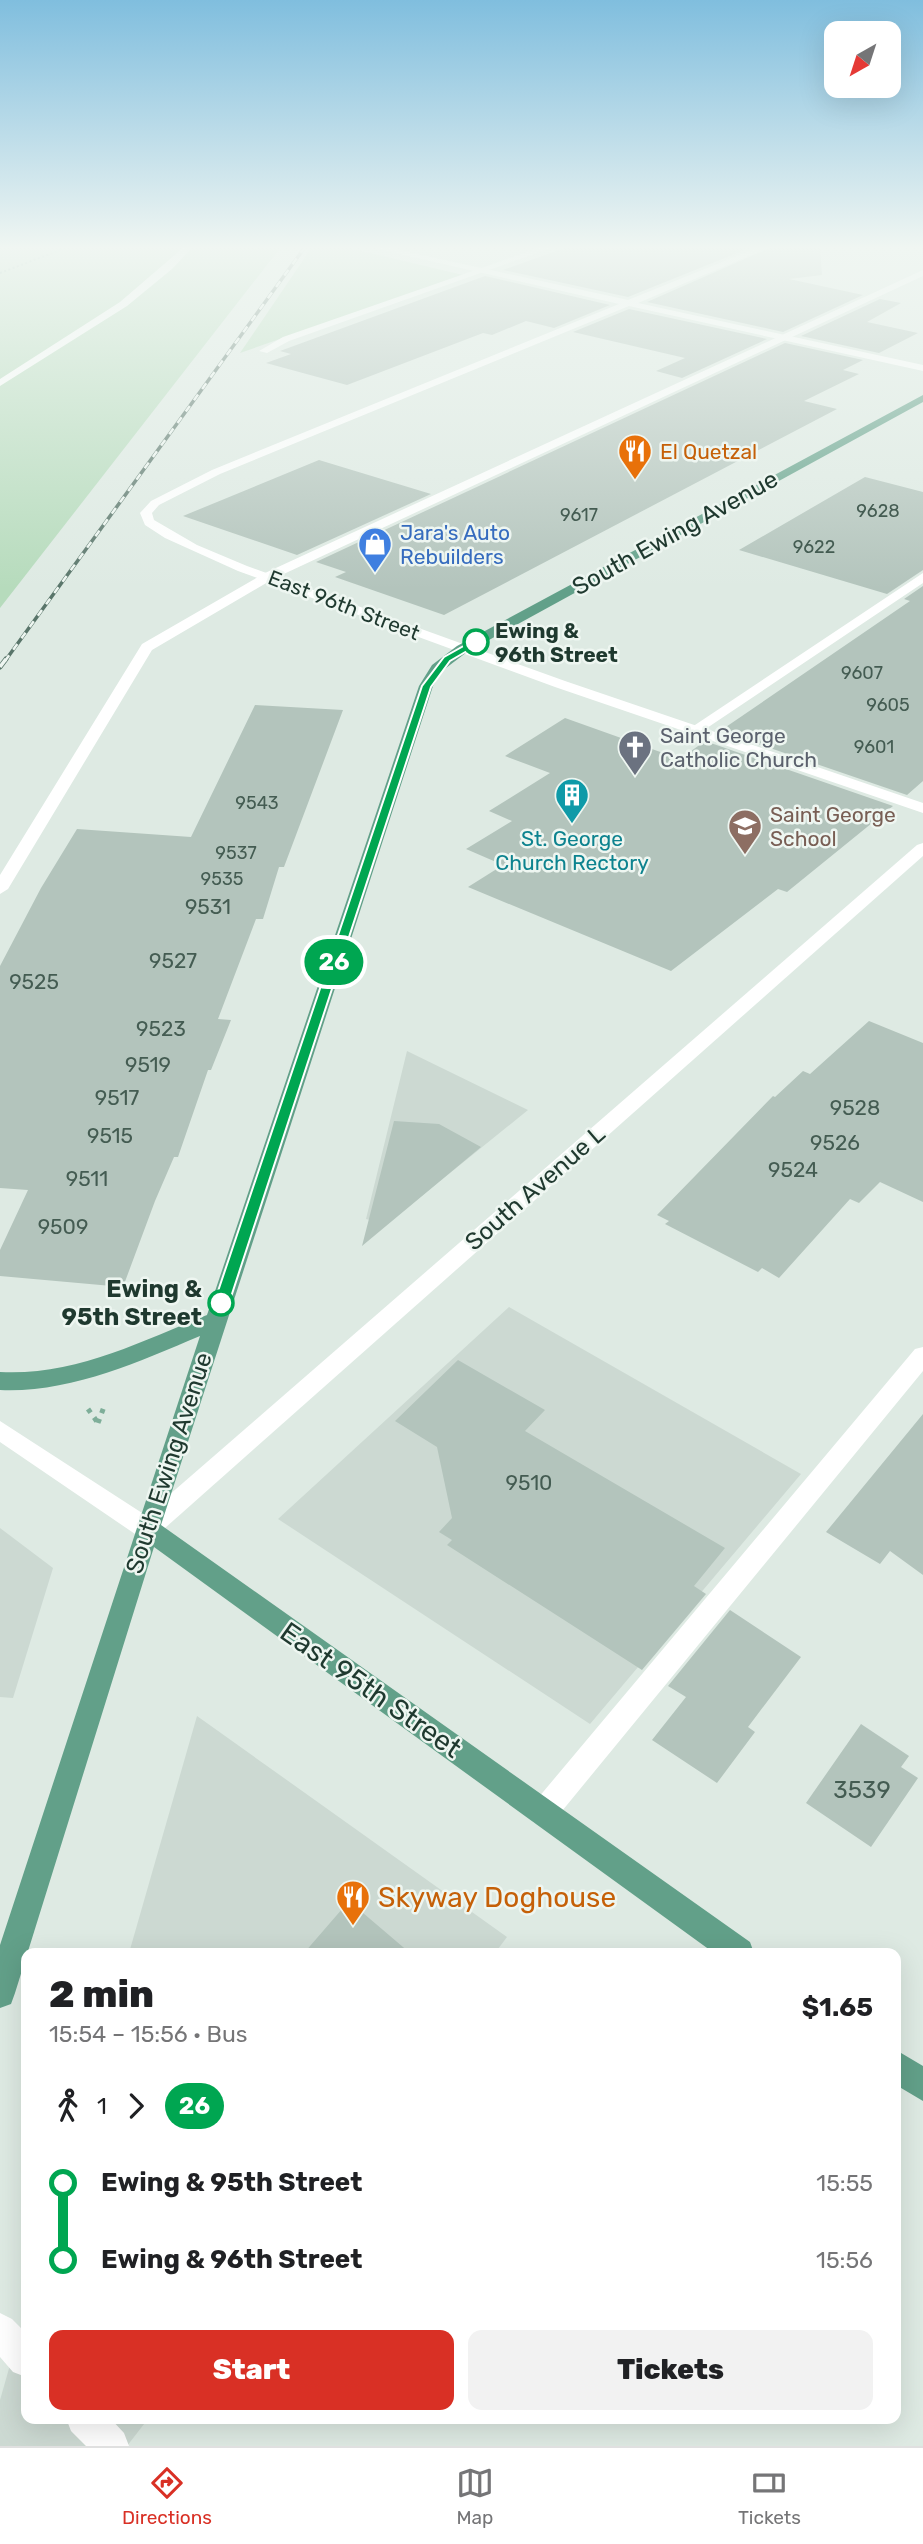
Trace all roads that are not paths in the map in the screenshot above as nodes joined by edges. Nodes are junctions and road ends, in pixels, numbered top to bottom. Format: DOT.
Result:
graph roads {
  1 [pos="33,361"];
  2 [pos="484,361"];
  3 [pos="730,361"];
  4 [pos="892,361"];
  5 [pos="923,368"];
  6 [pos="0,383"];
  7 [pos="923,398"];
  8 [pos="270,576"];
  9 [pos="923,577"];
  10 [pos="462,649"];
  11 [pos="696,729"];
  12 [pos="923,808"];
  13 [pos="923,848"];
  14 [pos="0,889"];
  15 [pos="216,1320"];
  16 [pos="923,1355"];
  17 [pos="0,1381"];
  18 [pos="0,1430"];
  19 [pos="147,1529"];
  20 [pos="543,1813"];
  21 [pos="732,1948"];
  22 [pos="0,1993"];
  23 [pos="901,2070"];
  24 [pos="923,2085"];
  25 [pos="0,2331"];
  26 [pos="21,2353"];
  27 [pos="90,2424"];
  28 [pos="111,2446"];
  1 -- 6 [label="street"];
  2 -- 8 [label="street, East 96th Street"];
  3 -- 8 [label="street"];
  4 -- 5 [label="street"];
  7 -- 10 [label="main road, South Ewing Avenue"];
  8 -- 10 [label="street, East 96th Street"];
  8 -- 14 [label="street"];
  9 -- 11 [label="street"];
  10 -- 11 [label="street, East 96th Street"];
  10 -- 15 [label="main road, South Ewing Avenue"];
  11 -- 12 [label="street, East 96th Street"];
  13 -- 19 [label="street, South Avenue L"];
  15 -- 17 [label="main road"];
  15 -- 19 [label="main road, South Ewing Avenue"];
  16 -- 20 [label="street"];
  18 -- 19 [label="street, East 95th Street"];
  19 -- 20 [label="main road, East 95th Street"];
  19 -- 22 [label="main road, South Ewing Avenue"];
  20 -- 21 [label="main road, East 95th Street"];
  23 -- 24 [label="main road"];
  25 -- 26 [label="street"];
  27 -- 28 [label="street"];
}
